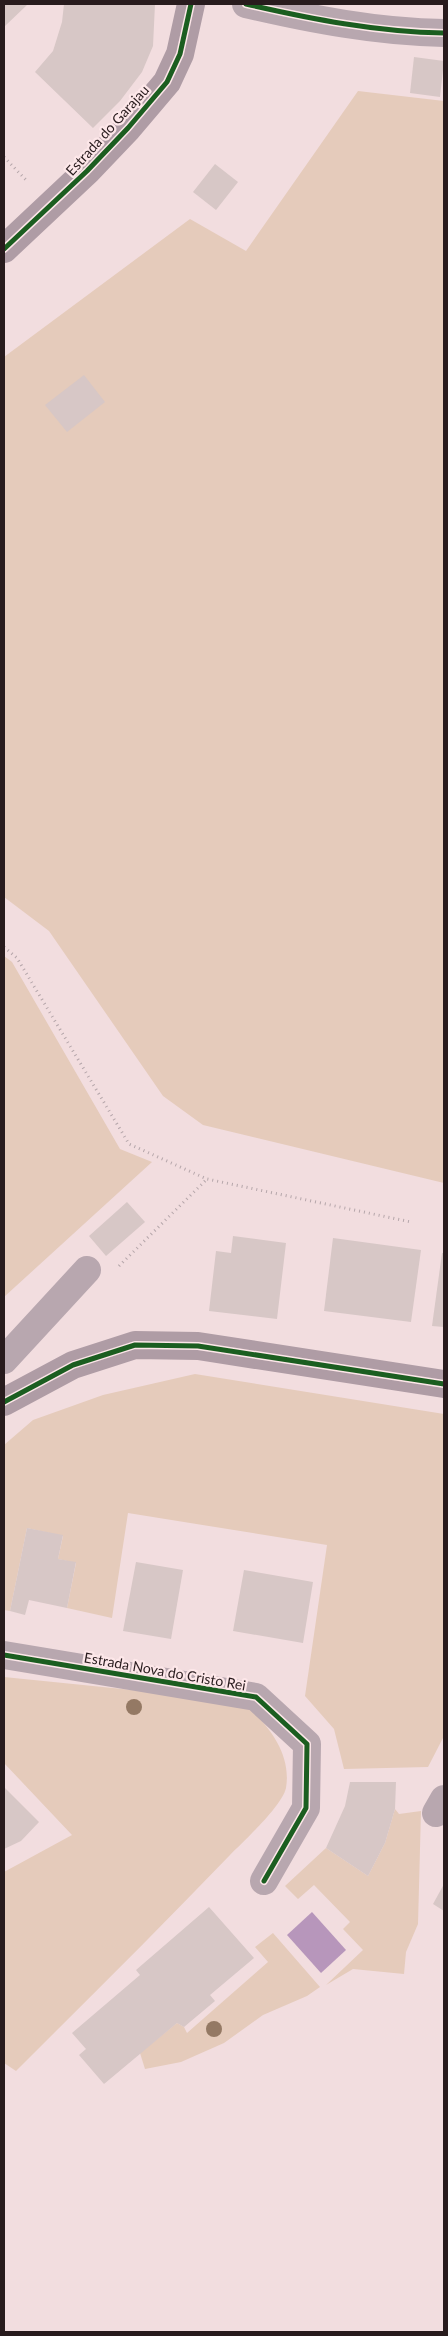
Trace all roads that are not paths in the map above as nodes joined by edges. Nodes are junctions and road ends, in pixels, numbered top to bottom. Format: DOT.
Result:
graph roads {
  1 [pos="191,4"];
  2 [pos="246,4"];
  3 [pos="444,33"];
  4 [pos="4,249"];
  5 [pos="86,1270"];
  6 [pos="4,1360"];
  7 [pos="444,1384"];
  8 [pos="4,1402"];
  9 [pos="4,1655"];
  10 [pos="264,1881"];
  1 -- 4 [label="street, Estrada do Garajau"];
  2 -- 3 [label="street"];
  5 -- 6 [label="street"];
  7 -- 8 [label="street"];
  9 -- 10 [label="street, Estrada Nova do Cristo Rei"];
}
